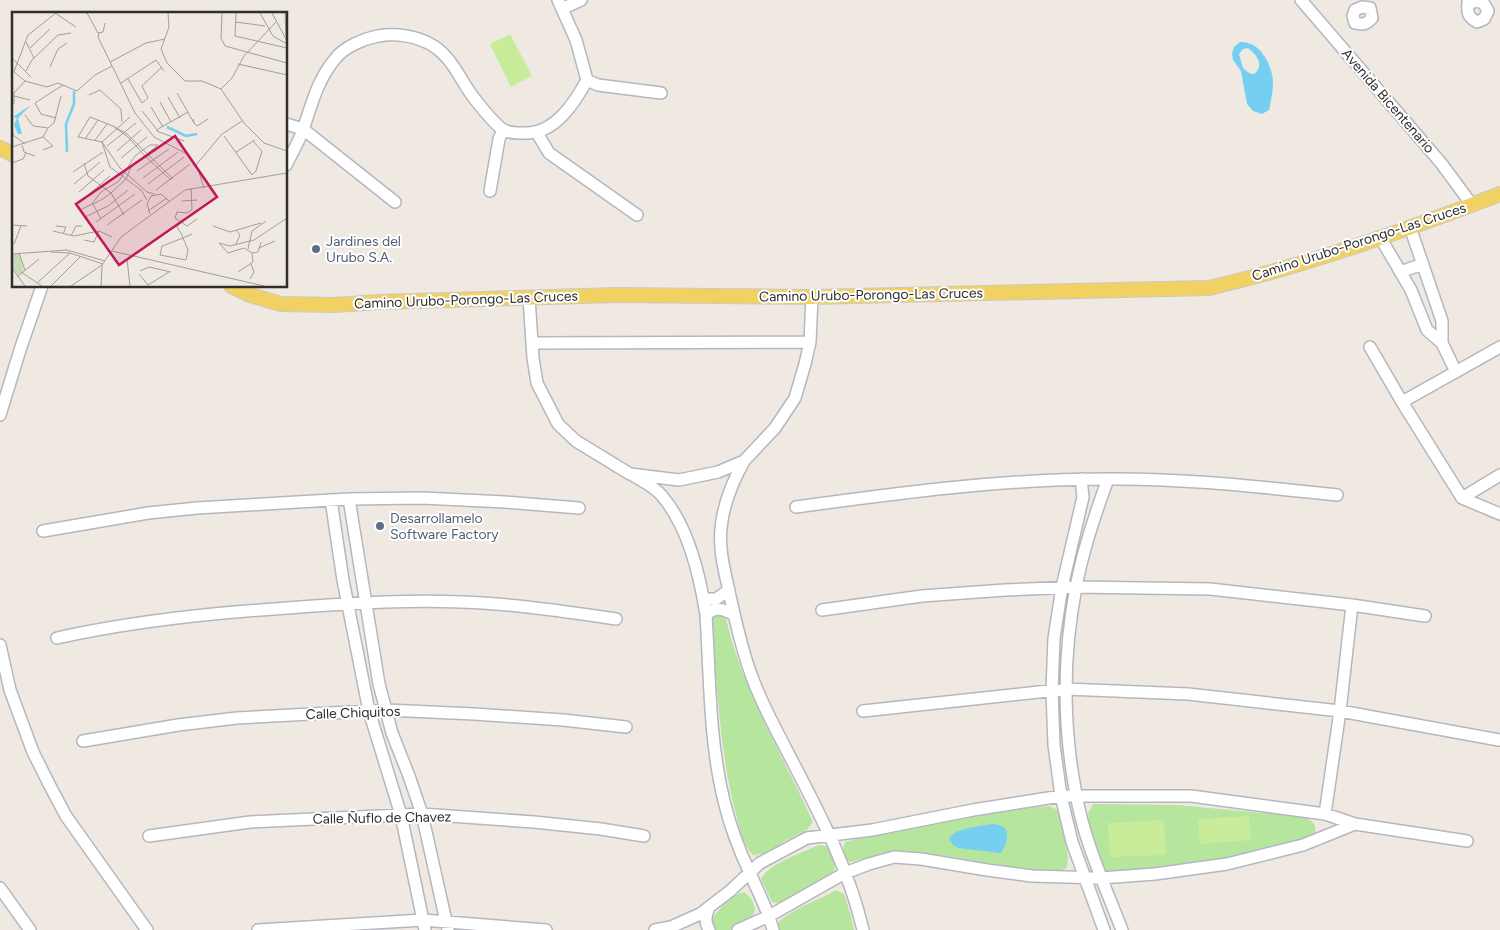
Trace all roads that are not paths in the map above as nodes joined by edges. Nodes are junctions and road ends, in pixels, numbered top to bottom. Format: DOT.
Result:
graph roads {
  1 [pos="580,0"];
  2 [pos="1301,0"];
  3 [pos="560,5"];
  4 [pos="587,80"];
  5 [pos="661,92"];
  6 [pos="288,125"];
  7 [pos="303,129"];
  8 [pos="503,130"];
  9 [pos="538,133"];
  10 [pos="0,148"];
  11 [pos="12,154"];
  12 [pos="288,161"];
  13 [pos="490,191"];
  14 [pos="1500,194"];
  15 [pos="395,202"];
  16 [pos="1472,205"];
  17 [pos="636,215"];
  18 [pos="1410,227"];
  19 [pos="1380,237"];
  20 [pos="1423,264"];
  21 [pos="1400,272"];
  22 [pos="41,288"];
  23 [pos="234,288"];
  24 [pos="812,297"];
  25 [pos="529,298"];
  26 [pos="810,342"];
  27 [pos="532,343"];
  28 [pos="1442,343"];
  29 [pos="1370,347"];
  30 [pos="1500,347"];
  31 [pos="1456,372"];
  32 [pos="1402,402"];
  33 [pos="0,415"];
  34 [pos="744,461"];
  35 [pos="630,474"];
  36 [pos="1500,476"];
  37 [pos="1081,479"];
  38 [pos="1108,479"];
  39 [pos="1337,495"];
  40 [pos="1462,498"];
  41 [pos="349,499"];
  42 [pos="331,500"];
  43 [pos="796,507"];
  44 [pos="579,508"];
  45 [pos="1500,514"];
  46 [pos="42,531"];
  47 [pos="1062,587"];
  48 [pos="1076,587"];
  49 [pos="729,590"];
  50 [pos="704,599"];
  51 [pos="348,603"];
  52 [pos="366,603"];
  53 [pos="1352,605"];
  54 [pos="822,610"];
  55 [pos="706,615"];
  56 [pos="734,615"];
  57 [pos="1425,616"];
  58 [pos="616,619"];
  59 [pos="57,638"];
  60 [pos="0,644"];
  61 [pos="1066,689"];
  62 [pos="1052,690"];
  63 [pos="387,710"];
  64 [pos="369,711"];
  65 [pos="862,711"];
  66 [pos="1340,711"];
  67 [pos="626,727"];
  68 [pos="1499,740"];
  69 [pos="83,741"];
  70 [pos="1076,795"];
  71 [pos="1061,796"];
  72 [pos="422,814"];
  73 [pos="1325,814"];
  74 [pos="401,816"];
  75 [pos="1356,824"];
  76 [pos="830,835"];
  77 [pos="149,836"];
  78 [pos="644,836"];
  79 [pos="1467,841"];
  80 [pos="749,872"];
  81 [pos="845,873"];
  82 [pos="1084,877"];
  83 [pos="1101,878"];
  84 [pos="0,888"];
  85 [pos="709,907"];
  86 [pos="769,916"];
  87 [pos="424,925"];
  88 [pos="448,926"];
  89 [pos="30,930"];
  90 [pos="147,930"];
  91 [pos="258,930"];
  92 [pos="546,930"];
  93 [pos="655,930"];
  94 [pos="709,930"];
  95 [pos="738,930"];
  96 [pos="773,930"];
  97 [pos="863,930"];
  98 [pos="1104,930"];
  99 [pos="1122,930"];
  1 -- 3 [label="street"];
  2 -- 16 [label="street, Avenida Bicentenario"];
  3 -- 4 [label="street"];
  4 -- 5 [label="street"];
  4 -- 9 [label="street"];
  6 -- 7 [label="street"];
  7 -- 8 [label="street"];
  7 -- 12 [label="street"];
  7 -- 15 [label="street"];
  8 -- 9 [label="street"];
  8 -- 13 [label="street"];
  9 -- 17 [label="street"];
  10 -- 11 [label="main road"];
  14 -- 16 [label="main road, Camino Urubo-Porongo-Las Cruces"];
  16 -- 18 [label="main road, Camino Urubo-Porongo-Las Cruces"];
  18 -- 19 [label="main road, Camino Urubo-Porongo-Las Cruces"];
  18 -- 20 [label="street"];
  19 -- 21 [label="street"];
  19 -- 24 [label="main road, Camino Urubo-Porongo-Las Cruces"];
  20 -- 21 [label="street"];
  20 -- 28 [label="street"];
  21 -- 28 [label="street"];
  22 -- 33 [label="street"];
  23 -- 25 [label="main road, Camino Urubo-Porongo-Las Cruces"];
  24 -- 25 [label="main road, Camino Urubo-Porongo-Las Cruces"];
  24 -- 26 [label="street"];
  25 -- 27 [label="street"];
  26 -- 27 [label="street"];
  26 -- 34 [label="street"];
  27 -- 35 [label="street"];
  28 -- 31 [label="street"];
  29 -- 32 [label="street"];
  30 -- 31 [label="street"];
  31 -- 32 [label="street"];
  32 -- 40 [label="street"];
  34 -- 35 [label="street"];
  34 -- 49 [label="street"];
  35 -- 50 [label="street"];
  36 -- 40 [label="street"];
  37 -- 38 [label="street"];
  37 -- 43 [label="street"];
  37 -- 47 [label="street"];
  38 -- 39 [label="street"];
  38 -- 48 [label="street"];
  40 -- 45 [label="street"];
  41 -- 42 [label="street"];
  41 -- 44 [label="street"];
  41 -- 52 [label="street"];
  42 -- 46 [label="street"];
  42 -- 51 [label="street"];
  47 -- 48 [label="street"];
  47 -- 54 [label="street"];
  47 -- 62 [label="street"];
  48 -- 53 [label="street"];
  48 -- 61 [label="street"];
  49 -- 50 [label="street"];
  49 -- 56 [label="street"];
  50 -- 55 [label="street"];
  51 -- 52 [label="street"];
  51 -- 59 [label="street"];
  51 -- 64 [label="street"];
  52 -- 58 [label="street"];
  52 -- 63 [label="street"];
  53 -- 57 [label="street"];
  53 -- 66 [label="street"];
  55 -- 56 [label="street"];
  55 -- 80 [label="street"];
  56 -- 76 [label="street"];
  60 -- 90 [label="street"];
  61 -- 62 [label="street"];
  61 -- 66 [label="street"];
  61 -- 70 [label="street"];
  62 -- 65 [label="street"];
  62 -- 71 [label="street"];
  63 -- 64 [label="street, Calle Chiquitos"];
  63 -- 67 [label="street, Calle Chiquitos"];
  63 -- 72 [label="street"];
  64 -- 69 [label="street, Calle Chiquitos"];
  64 -- 74 [label="street"];
  66 -- 68 [label="street"];
  66 -- 73 [label="street"];
  70 -- 71 [label="street"];
  70 -- 73 [label="street"];
  70 -- 83 [label="street"];
  71 -- 76 [label="street"];
  71 -- 82 [label="street"];
  72 -- 74 [label="street, Calle Ñuflo de Chavez"];
  72 -- 78 [label="street, Calle Ñuflo de Chavez"];
  72 -- 88 [label="street"];
  73 -- 75 [label="street"];
  74 -- 77 [label="street, Calle Ñuflo de Chavez"];
  74 -- 87 [label="street"];
  75 -- 79 [label="street"];
  75 -- 83 [label="street"];
  76 -- 80 [label="street"];
  76 -- 81 [label="street"];
  80 -- 85 [label="street"];
  80 -- 86 [label="street"];
  81 -- 82 [label="street"];
  81 -- 86 [label="street"];
  81 -- 97 [label="street"];
  82 -- 83 [label="street"];
  82 -- 98 [label="street"];
  83 -- 99 [label="street"];
  84 -- 89 [label="street"];
  85 -- 93 [label="street"];
  85 -- 94 [label="street"];
  86 -- 95 [label="street"];
  86 -- 96 [label="street"];
  87 -- 88 [label="street"];
  87 -- 91 [label="street"];
  88 -- 92 [label="street"];
}
